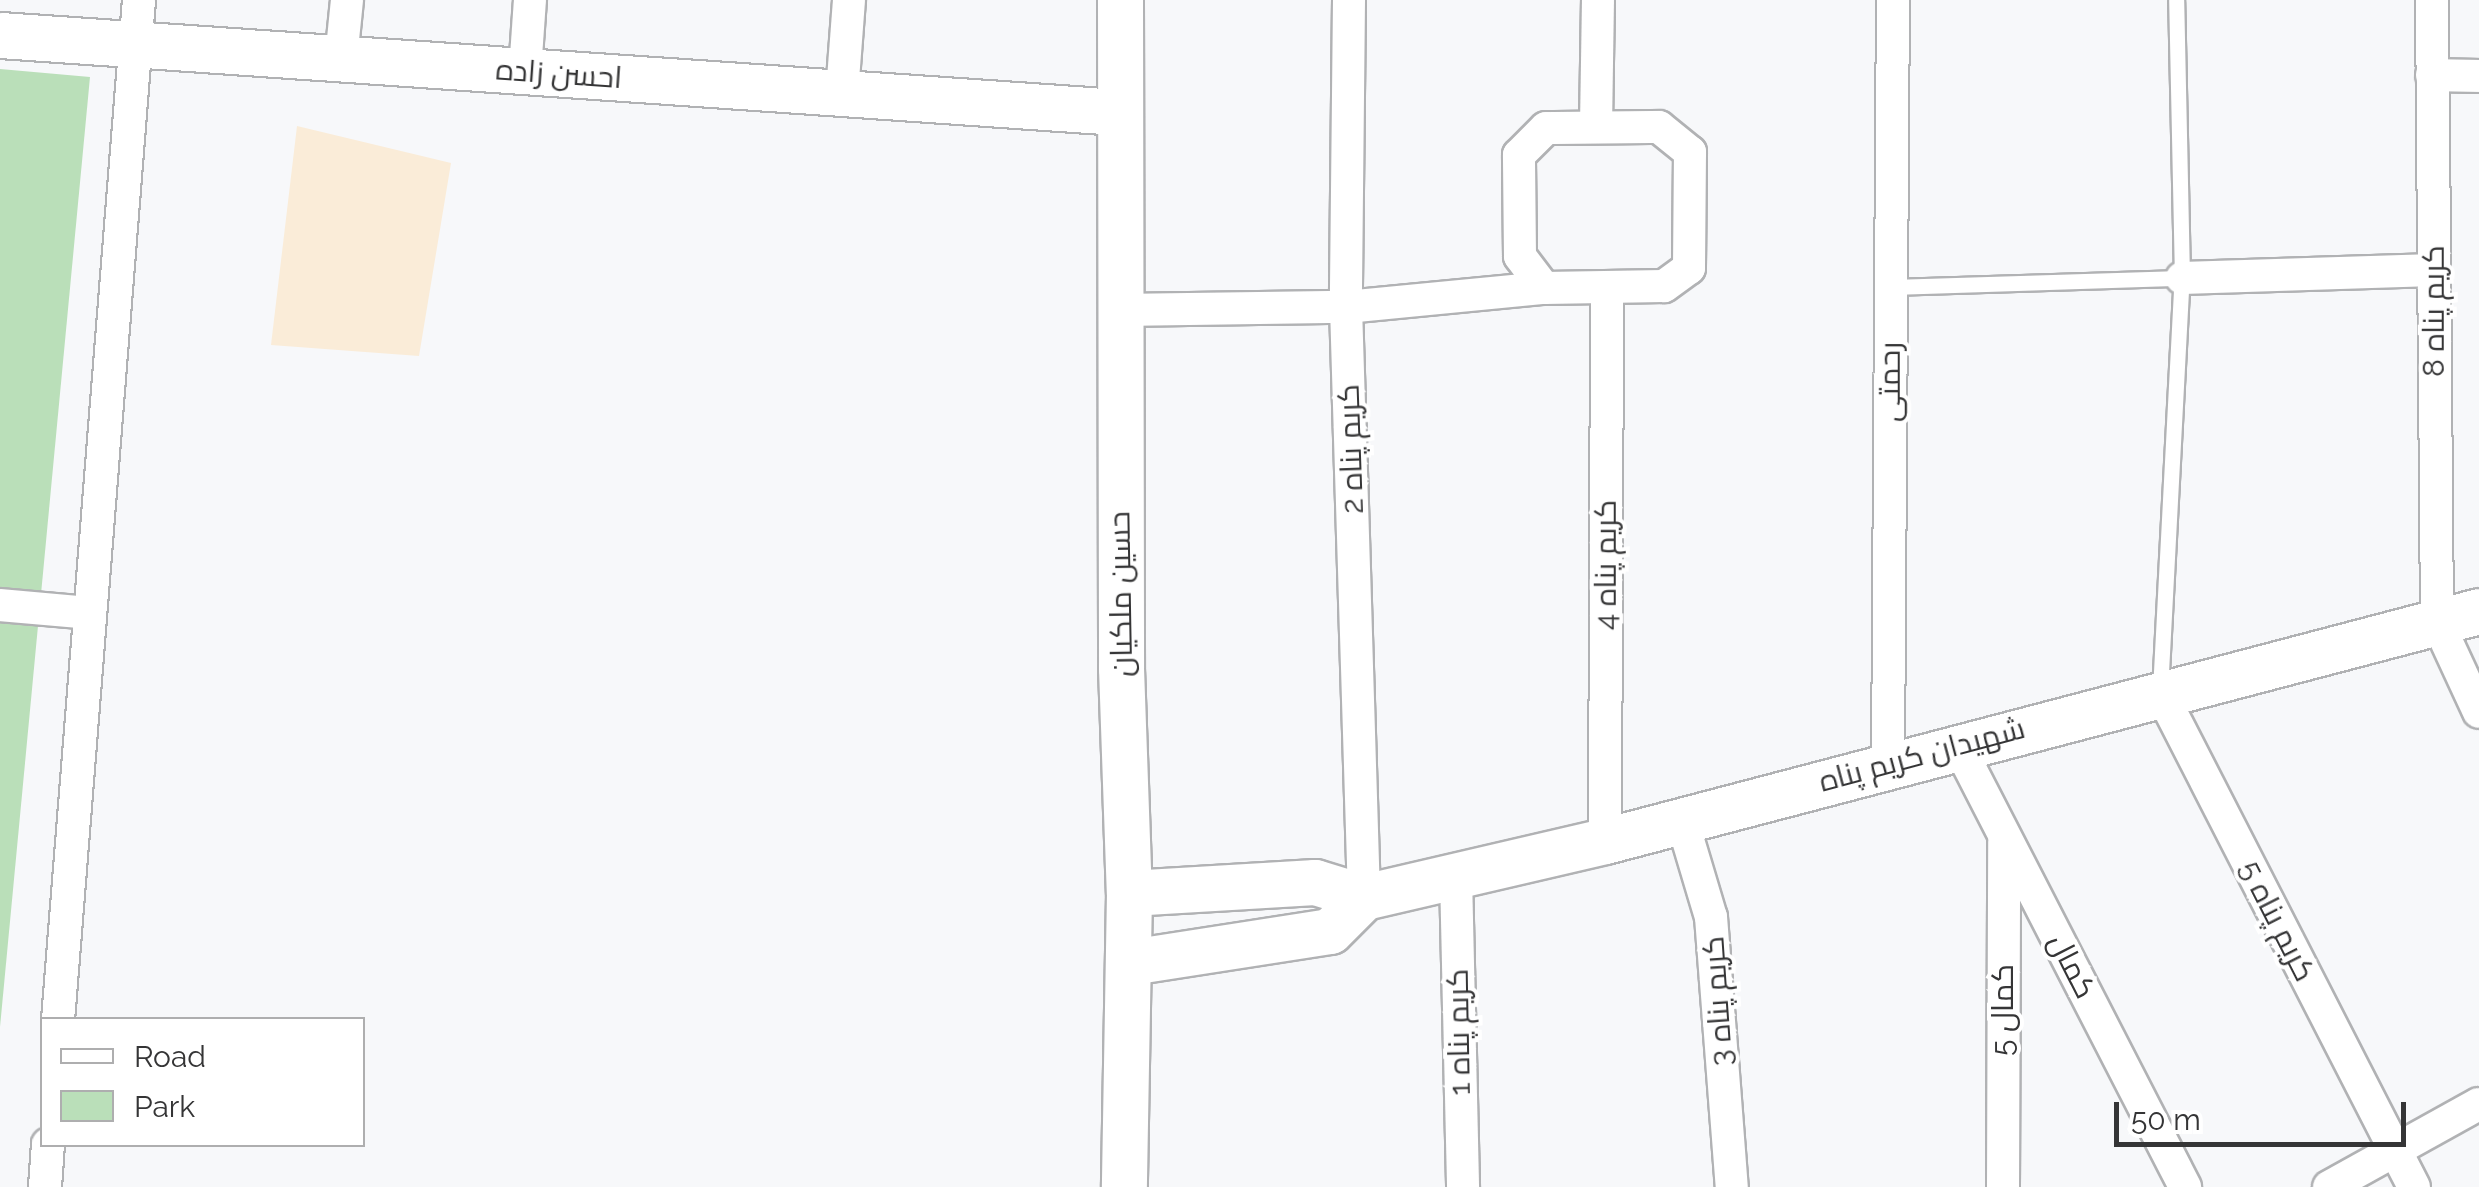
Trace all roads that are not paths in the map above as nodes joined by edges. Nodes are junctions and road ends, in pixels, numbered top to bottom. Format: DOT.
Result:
graph roads {
  1 [pos="139,0"];
  2 [pos="347,0"];
  3 [pos="530,0"];
  4 [pos="849,0"];
  5 [pos="1120,0"];
  6 [pos="1348,0"];
  7 [pos="1598,0"];
  8 [pos="1893,0"];
  9 [pos="2176,0"];
  10 [pos="2432,0"];
  11 [pos="0,35"];
  12 [pos="135,44"];
  13 [pos="342,59"];
  14 [pos="525,71"];
  15 [pos="2432,75"];
  16 [pos="2479,76"];
  17 [pos="842,93"];
  18 [pos="1118,112"];
  19 [pos="1596,126"];
  20 [pos="2434,270"];
  21 [pos="2182,278"];
  22 [pos="1890,287"];
  23 [pos="1544,288"];
  24 [pos="1606,290"];
  25 [pos="1346,307"];
  26 [pos="1119,310"];
  27 [pos="0,604"];
  28 [pos="90,612"];
  29 [pos="2458,616"];
  30 [pos="2160,691"];
  31 [pos="2479,712"];
  32 [pos="1958,745"];
  33 [pos="1888,764"];
  34 [pos="1682,820"];
  35 [pos="2004,833"];
  36 [pos="1605,841"];
  37 [pos="1456,876"];
  38 [pos="1129,892"];
  39 [pos="1364,898"];
  40 [pos="1130,962"];
  41 [pos="58,1017"];
  42 [pos="2479,1104"];
  43 [pos="48,1147"];
  44 [pos="2395,1150"];
  45 [pos="44,1187"];
  46 [pos="1124,1187"];
  47 [pos="1463,1187"];
  48 [pos="1732,1187"];
  49 [pos="2003,1187"];
  50 [pos="2186,1187"];
  51 [pos="2329,1187"];
  52 [pos="2414,1187"];
  1 -- 12 [label="street"];
  2 -- 13 [label="street"];
  3 -- 14 [label="street"];
  4 -- 17 [label="street"];
  5 -- 18 [label="main road, حسین ملکیان"];
  6 -- 25 [label="street, کریم پناه 2"];
  7 -- 19 [label="street"];
  8 -- 22 [label="street, رحمتی"];
  9 -- 21 [label="lane"];
  10 -- 15 [label="street, کریم پناه 8"];
  11 -- 12 [label="main road, احسن زاده"];
  12 -- 13 [label="main road, احسن زاده"];
  12 -- 28 [label="street"];
  13 -- 14 [label="main road, احسن زاده"];
  14 -- 17 [label="main road, احسن زاده"];
  15 -- 16 [label="street"];
  15 -- 20 [label="street, کریم پناه 8"];
  17 -- 18 [label="main road, احسن زاده"];
  18 -- 26 [label="main road, حسین ملکیان"];
  19 -- 23 [label="street"];
  19 -- 24 [label="street"];
  20 -- 21 [label="street"];
  20 -- 29 [label="street, کریم پناه 8"];
  21 -- 22 [label="lane"];
  21 -- 30 [label="lane"];
  22 -- 33 [label="street, رحمتی"];
  23 -- 24 [label="street"];
  23 -- 25 [label="street"];
  24 -- 36 [label="street, کریم پناه 4"];
  25 -- 26 [label="street"];
  25 -- 39 [label="street, کریم پناه 2"];
  26 -- 38 [label="main road, حسین ملکیان"];
  27 -- 28 [label="street"];
  28 -- 41 [label="street"];
  29 -- 30 [label="main road, شهیدان کریم پناه"];
  29 -- 31 [label="street"];
  30 -- 32 [label="main road, شهیدان کریم پناه"];
  30 -- 44 [label="street, کریم پناه 5"];
  32 -- 33 [label="main road, شهیدان کریم پناه"];
  32 -- 35 [label="street, کمال"];
  33 -- 34 [label="main road, شهیدان کریم پناه"];
  34 -- 36 [label="main road, شهیدان کریم پناه"];
  34 -- 48 [label="street, کریم پناه 3"];
  35 -- 49 [label="street, کمال 5"];
  35 -- 50 [label="street, کمال"];
  36 -- 37 [label="main road, شهیدان کریم پناه"];
  37 -- 39 [label="main road, شهیدان کریم پناه"];
  37 -- 47 [label="street, کریم پناه 1"];
  38 -- 39 [label="main road"];
  38 -- 40 [label="main road, حسین ملکیان"];
  39 -- 40 [label="main road"];
  40 -- 46 [label="main road, حسین ملکیان"];
  42 -- 44 [label="street"];
  43 -- 45 [label="street"];
  44 -- 51 [label="street"];
  44 -- 52 [label="street, کریم پناه 5"];
}
